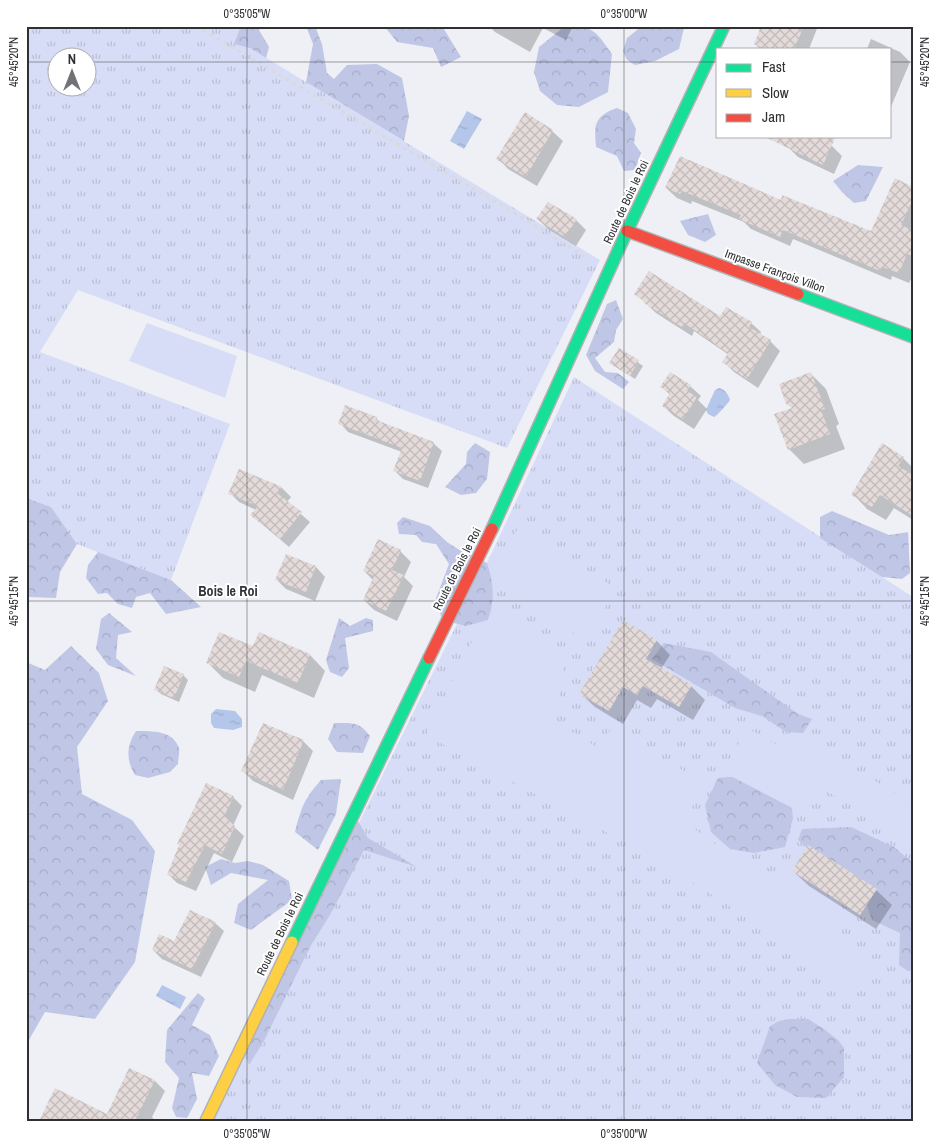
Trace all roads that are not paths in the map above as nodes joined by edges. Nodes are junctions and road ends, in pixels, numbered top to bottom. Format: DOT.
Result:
graph roads {
  1 [pos="724,26"];
  2 [pos="628,231"];
  3 [pos="913,337"];
  4 [pos="206,1121"];
  1 -- 2 [label="street, Route de Bois le Roi"];
  2 -- 3 [label="street, Impasse François Villon"];
  2 -- 4 [label="street, Route de Bois le Roi"];
}
